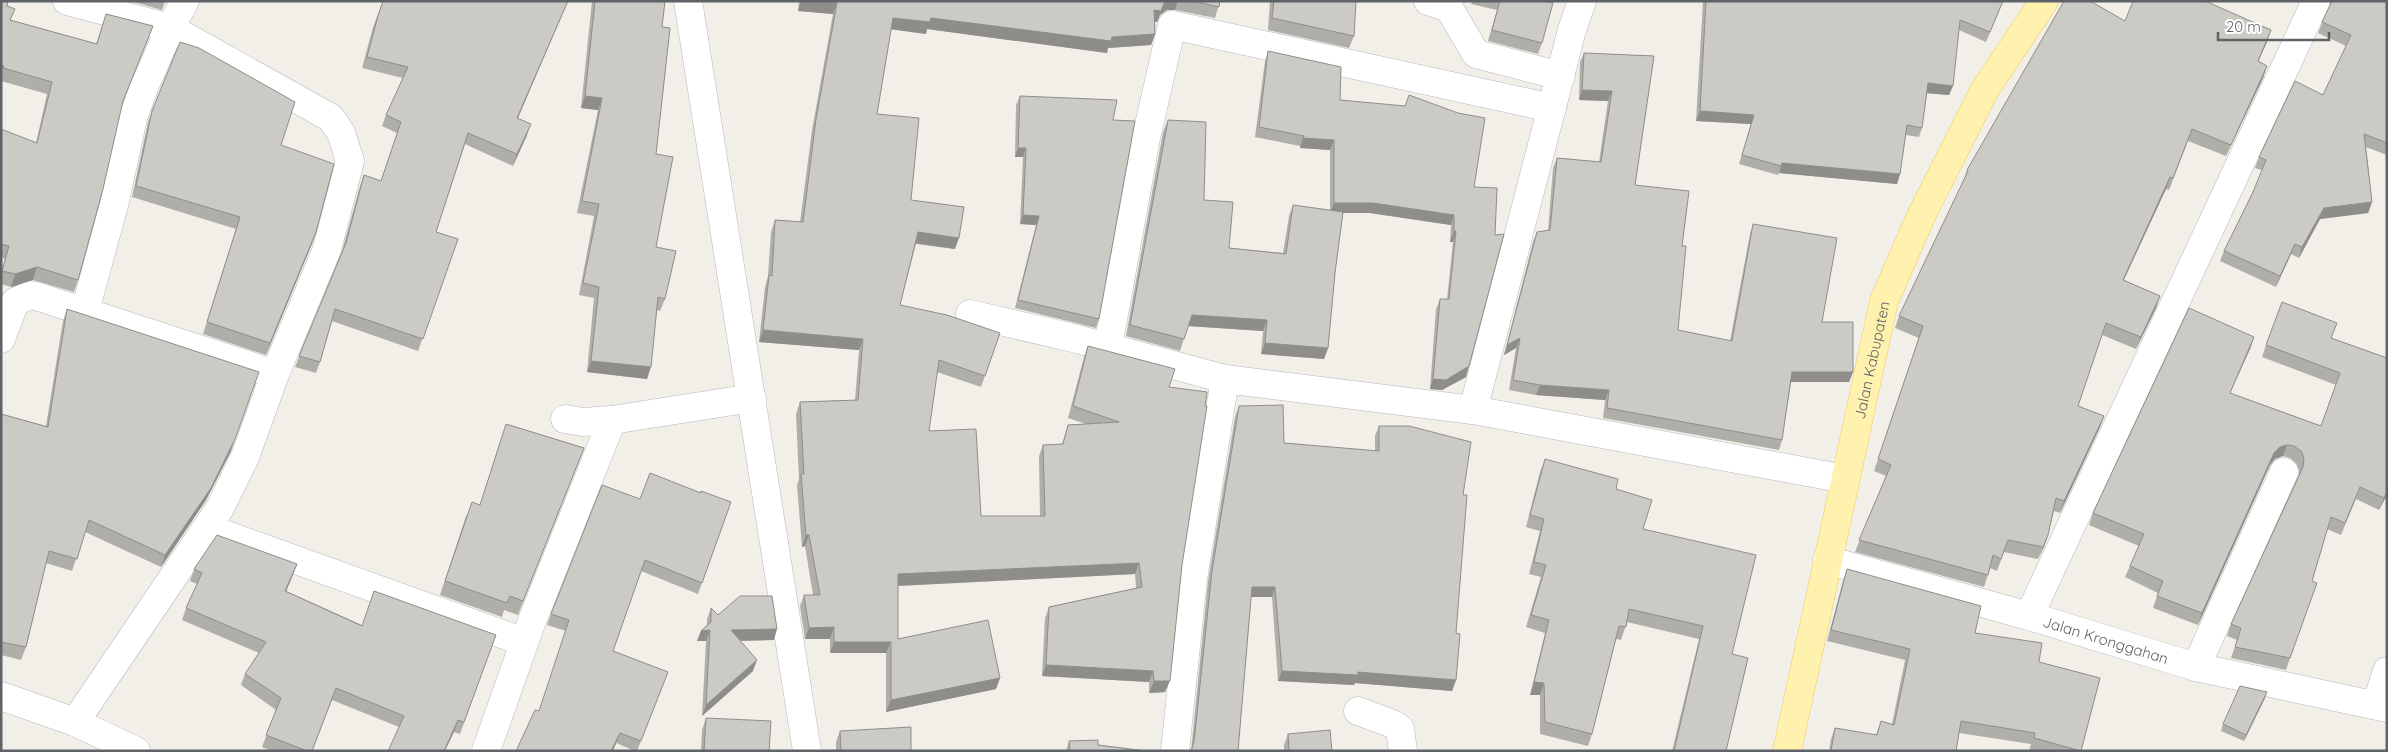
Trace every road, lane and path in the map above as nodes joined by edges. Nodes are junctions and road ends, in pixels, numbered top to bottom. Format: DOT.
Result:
graph roads {
  1 [pos="67,1"];
  2 [pos="184,1"];
  3 [pos="688,1"];
  4 [pos="1428,1"];
  5 [pos="1582,1"];
  6 [pos="2044,1"];
  7 [pos="2316,1"];
  8 [pos="170,28"];
  9 [pos="1561,76"];
  10 [pos="1552,108"];
  11 [pos="85,311"];
  12 [pos="970,314"];
  13 [pos="1,339"];
  14 [pos="1108,347"];
  15 [pos="275,374"];
  16 [pos="1225,379"];
  17 [pos="752,398"];
  18 [pos="1473,410"];
  19 [pos="565,419"];
  20 [pos="612,420"];
  21 [pos="2284,472"];
  22 [pos="1845,479"];
  23 [pos="207,528"];
  24 [pos="1827,560"];
  25 [pos="2029,616"];
  26 [pos="524,642"];
  27 [pos="2196,667"];
  28 [pos="2387,671"];
  29 [pos="1,696"];
  30 [pos="2381,706"];
  31 [pos="1358,711"];
  32 [pos="75,722"];
  33 [pos="136,751"];
  34 [pos="486,751"];
  35 [pos="807,751"];
  36 [pos="1175,751"];
  37 [pos="1403,751"];
  38 [pos="1788,751"];
  1 -- 8 [label="street"];
  2 -- 8 [label="street"];
  3 -- 17 [label="street"];
  4 -- 9 [label="street"];
  5 -- 9 [label="street"];
  6 -- 22 [label="main road, Jalan Kabupaten"];
  7 -- 25 [label="street"];
  8 -- 11 [label="street"];
  8 -- 15 [label="street"];
  9 -- 10 [label="street"];
  10 -- 14 [label="street"];
  10 -- 18 [label="street"];
  11 -- 13 [label="street"];
  11 -- 15 [label="street"];
  12 -- 14 [label="street"];
  14 -- 16 [label="street"];
  15 -- 23 [label="street"];
  16 -- 18 [label="street"];
  16 -- 36 [label="street"];
  17 -- 20 [label="street"];
  17 -- 35 [label="street"];
  18 -- 22 [label="street"];
  19 -- 20 [label="street"];
  20 -- 26 [label="street"];
  21 -- 27 [label="street"];
  22 -- 24 [label="main road, Jalan Kabupaten"];
  23 -- 26 [label="street"];
  23 -- 32 [label="street"];
  24 -- 25 [label="street, Jalan Kronggahan"];
  24 -- 38 [label="main road, Jalan Kabupaten"];
  25 -- 27 [label="street, Jalan Kronggahan"];
  26 -- 34 [label="street"];
  27 -- 30 [label="street, Jalan Kronggahan"];
  28 -- 30 [label="street"];
  29 -- 32 [label="street"];
  31 -- 37 [label="street"];
  32 -- 33 [label="street"];
}
